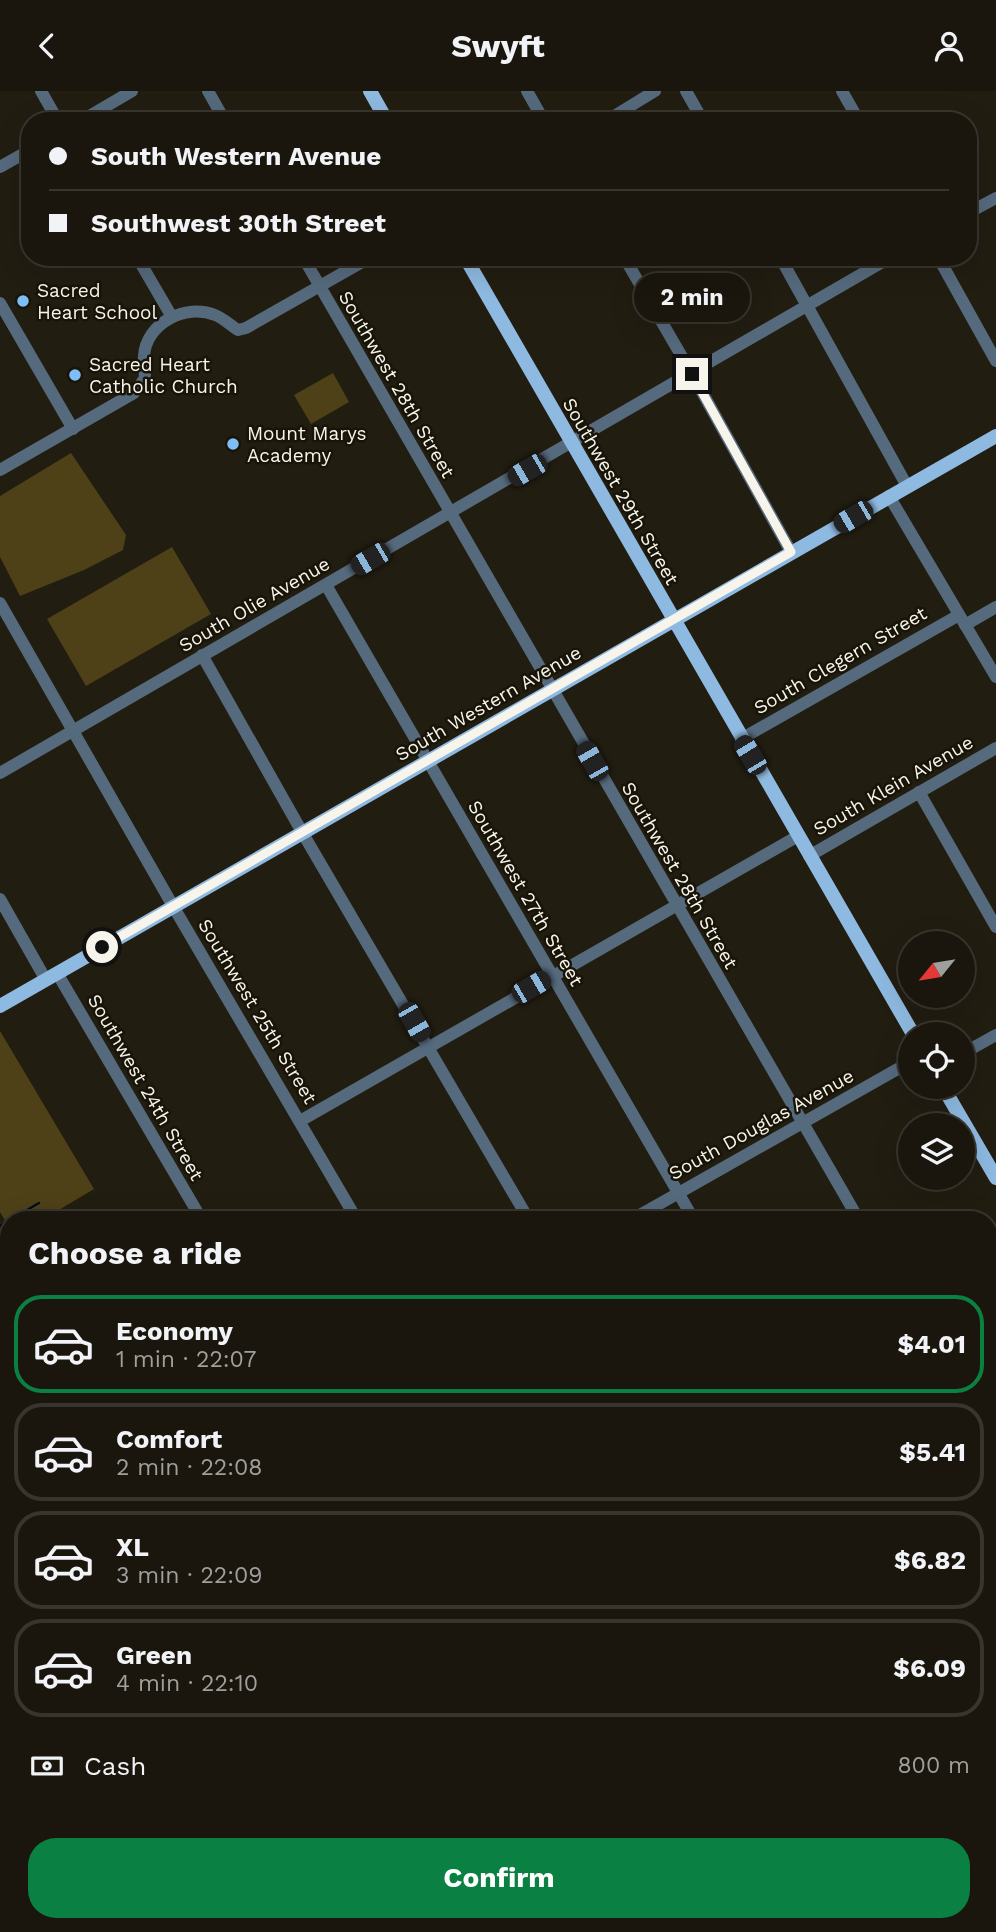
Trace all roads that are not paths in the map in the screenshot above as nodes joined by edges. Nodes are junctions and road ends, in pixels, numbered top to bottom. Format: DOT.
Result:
graph roads {
  1 [pos="41,91"];
  2 [pos="132,91"];
  3 [pos="208,91"];
  4 [pos="370,91"];
  5 [pos="527,91"];
  6 [pos="655,91"];
  7 [pos="686,91"];
  8 [pos="842,91"];
  9 [pos="53,112"];
  10 [pos="96,112"];
  11 [pos="220,112"];
  12 [pos="382,112"];
  13 [pos="539,112"];
  14 [pos="621,112"];
  15 [pos="698,112"];
  16 [pos="854,112"];
  17 [pos="21,155"];
  18 [pos="0,167"];
  19 [pos="996,198"];
  20 [pos="977,208"];
  21 [pos="142,266"];
  22 [pos="308,266"];
  23 [pos="356,266"];
  24 [pos="470,266"];
  25 [pos="629,266"];
  26 [pos="785,266"];
  27 [pos="876,266"];
  28 [pos="943,266"];
  29 [pos="320,287"];
  30 [pos="0,303"];
  31 [pos="808,306"];
  32 [pos="172,317"];
  33 [pos="996,361"];
  34 [pos="692,374"];
  35 [pos="73,429"];
  36 [pos="996,436"];
  37 [pos="572,443"];
  38 [pos="0,470"];
  39 [pos="907,486"];
  40 [pos="889,496"];
  41 [pos="449,514"];
  42 [pos="791,552"];
  43 [pos="326,585"];
  44 [pos="0,603"];
  45 [pos="996,607"];
  46 [pos="672,620"];
  47 [pos="962,620"];
  48 [pos="202,655"];
  49 [pos="996,677"];
  50 [pos="550,689"];
  51 [pos="73,731"];
  52 [pos="741,739"];
  53 [pos="996,748"];
  54 [pos="426,761"];
  55 [pos="0,773"];
  56 [pos="919,792"];
  57 [pos="302,832"];
  58 [pos="798,836"];
  59 [pos="809,856"];
  60 [pos="0,899"];
  61 [pos="676,905"];
  62 [pos="173,906"];
  63 [pos="996,927"];
  64 [pos="551,975"];
  65 [pos="52,976"];
  66 [pos="0,1006"];
  67 [pos="906,1022"];
  68 [pos="996,1035"];
  69 [pos="428,1046"];
  70 [pos="975,1047"];
  71 [pos="898,1069"];
  72 [pos="950,1099"];
  73 [pos="300,1121"];
  74 [pos="803,1125"];
  75 [pos="996,1178"];
  76 [pos="679,1192"];
  77 [pos="196,1211"];
  78 [pos="352,1211"];
  79 [pos="524,1211"];
  80 [pos="646,1211"];
  81 [pos="689,1211"];
  82 [pos="854,1211"];
  1 -- 9 [label="street"];
  2 -- 10 [label="street"];
  3 -- 11 [label="street"];
  4 -- 12 [label="main road"];
  5 -- 13 [label="street"];
  6 -- 14 [label="street"];
  7 -- 15 [label="street"];
  8 -- 16 [label="street"];
  17 -- 18 [label="street"];
  19 -- 20 [label="street"];
  21 -- 32 [label="street"];
  22 -- 29 [label="street, Southwest 28th Street"];
  23 -- 29 [label="street"];
  24 -- 37 [label="main road, Southwest 29th Street"];
  25 -- 34 [label="street"];
  26 -- 31 [label="street"];
  27 -- 31 [label="street, South Olie Avenue"];
  28 -- 33 [label="street"];
  29 -- 32 [label="street"];
  29 -- 41 [label="street, Southwest 28th Street"];
  30 -- 35 [label="street"];
  31 -- 34 [label="street, South Olie Avenue"];
  31 -- 39 [label="street"];
  32 -- 35 [label="street"];
  34 -- 37 [label="street, South Olie Avenue"];
  34 -- 42 [label="street"];
  35 -- 38 [label="street"];
  36 -- 39 [label="main road, South Western Avenue"];
  37 -- 41 [label="street, South Olie Avenue"];
  37 -- 46 [label="main road, Southwest 29th Street"];
  39 -- 40 [label="main road, South Western Avenue"];
  40 -- 42 [label="main road, South Western Avenue"];
  40 -- 47 [label="street"];
  41 -- 43 [label="street, South Olie Avenue"];
  41 -- 50 [label="street, Southwest 28th Street"];
  42 -- 46 [label="main road, South Western Avenue"];
  43 -- 48 [label="street, South Olie Avenue"];
  43 -- 54 [label="street, Southwest 27th Street"];
  44 -- 51 [label="street, Southwest 25th Street"];
  45 -- 47 [label="street, South Clegern Street"];
  46 -- 50 [label="main road, South Western Avenue"];
  46 -- 52 [label="main road, Southwest 29th Street"];
  47 -- 49 [label="street"];
  47 -- 52 [label="street, South Clegern Street"];
  48 -- 51 [label="street, South Olie Avenue"];
  48 -- 57 [label="street"];
  50 -- 54 [label="main road, South Western Avenue"];
  50 -- 61 [label="street, Southwest 28th Street"];
  51 -- 55 [label="street, South Olie Avenue"];
  51 -- 62 [label="street, Southwest 25th Street"];
  52 -- 58 [label="main road, Southwest 29th Street"];
  53 -- 56 [label="street, South Klein Avenue"];
  54 -- 57 [label="main road, South Western Avenue"];
  54 -- 64 [label="street, Southwest 27th Street"];
  56 -- 59 [label="street, South Klein Avenue"];
  56 -- 63 [label="street"];
  57 -- 62 [label="main road, South Western Avenue"];
  57 -- 69 [label="street"];
  58 -- 59 [label="main road, Southwest 29th Street"];
  58 -- 61 [label="street, South Klein Avenue"];
  59 -- 67 [label="main road, Southwest 29th Street"];
  60 -- 65 [label="street, Southwest 24th Street"];
  61 -- 64 [label="street, South Klein Avenue"];
  61 -- 74 [label="street, Southwest 28th Street"];
  62 -- 65 [label="main road, South Western Avenue"];
  62 -- 73 [label="street, Southwest 25th Street"];
  64 -- 69 [label="street, South Klein Avenue"];
  64 -- 76 [label="street, Southwest 27th Street"];
  65 -- 66 [label="main road, South Western Avenue"];
  65 -- 77 [label="street, Southwest 24th Street"];
  68 -- 70 [label="street"];
  69 -- 73 [label="street, South Klein Avenue"];
  69 -- 79 [label="street"];
  71 -- 74 [label="street, South Douglas Avenue"];
  72 -- 75 [label="main road"];
  73 -- 78 [label="street, Southwest 25th Street"];
  74 -- 76 [label="street, South Douglas Avenue"];
  74 -- 82 [label="street, Southwest 28th Street"];
  76 -- 80 [label="street, South Douglas Avenue"];
  76 -- 81 [label="street, Southwest 27th Street"];
}
